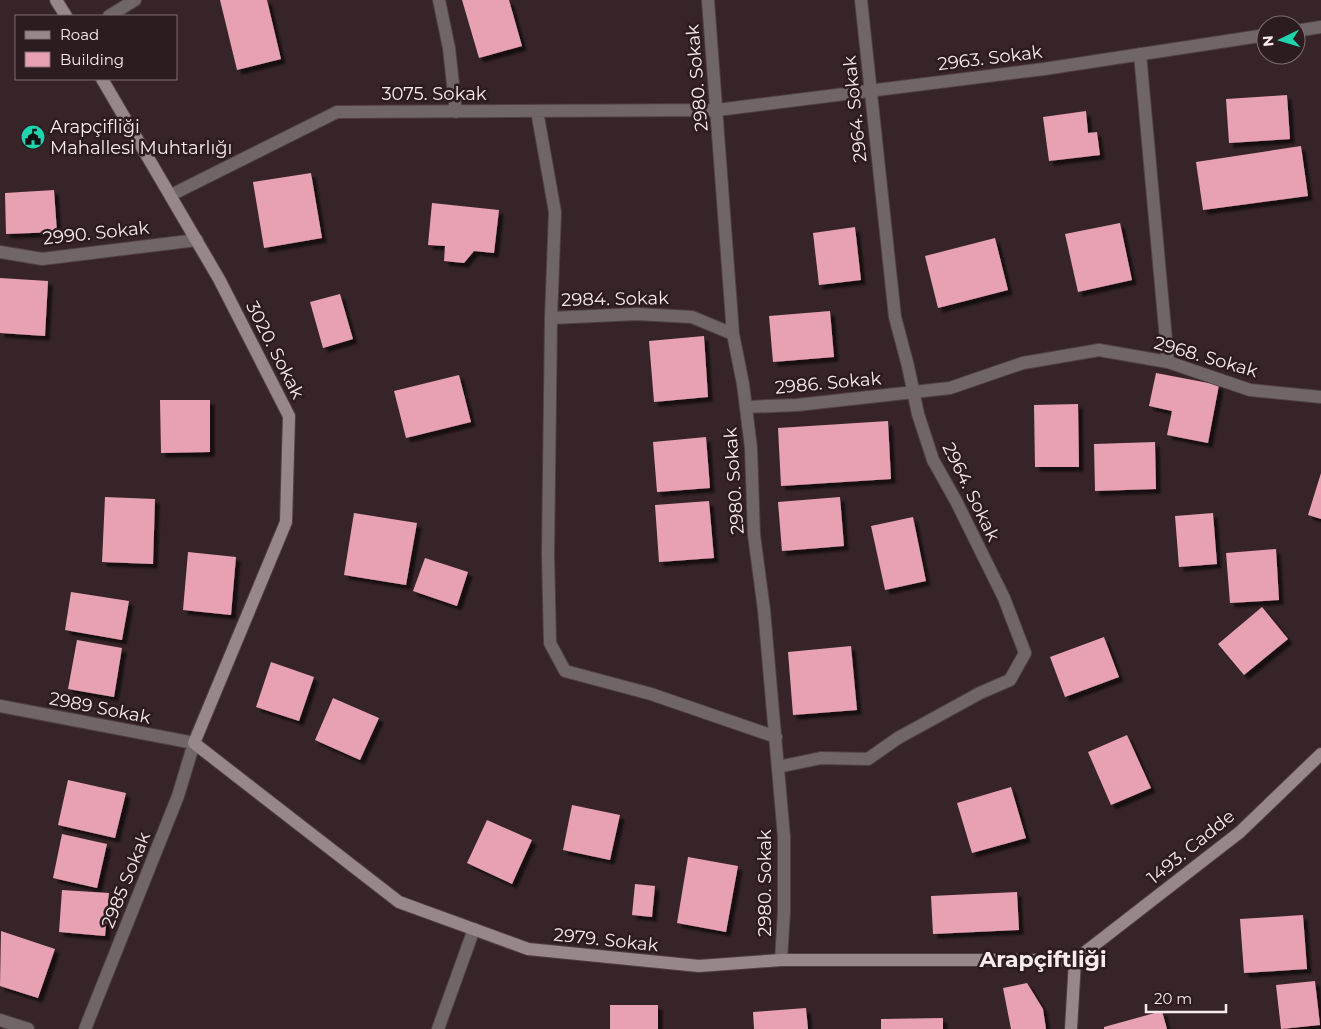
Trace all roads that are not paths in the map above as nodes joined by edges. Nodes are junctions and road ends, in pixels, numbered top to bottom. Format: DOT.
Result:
graph roads {
  1 [pos="56,0"];
  2 [pos="135,0"];
  3 [pos="439,0"];
  4 [pos="708,0"];
  5 [pos="861,0"];
  6 [pos="65,15"];
  7 [pos="112,15"];
  8 [pos="1321,27"];
  9 [pos="1306,29"];
  10 [pos="1256,37"];
  11 [pos="1140,54"];
  12 [pos="103,80"];
  13 [pos="870,91"];
  14 [pos="717,110"];
  15 [pos="537,111"];
  16 [pos="456,112"];
  17 [pos="171,195"];
  18 [pos="197,240"];
  19 [pos="0,252"];
  20 [pos="550,318"];
  21 [pos="734,334"];
  22 [pos="1168,362"];
  23 [pos="914,393"];
  24 [pos="1321,397"];
  25 [pos="746,407"];
  26 [pos="0,706"];
  27 [pos="776,737"];
  28 [pos="194,744"];
  29 [pos="1321,754"];
  30 [pos="778,767"];
  31 [pos="474,929"];
  32 [pos="781,960"];
  33 [pos="1076,960"];
  34 [pos="0,1020"];
  35 [pos="28,1029"];
  36 [pos="85,1029"];
  37 [pos="438,1029"];
  38 [pos="1071,1029"];
  1 -- 6 [label="street"];
  2 -- 7 [label="street"];
  3 -- 16 [label="street"];
  4 -- 14 [label="street, 2980. Sokak"];
  5 -- 13 [label="street, 2964. Sokak"];
  8 -- 9 [label="street"];
  10 -- 11 [label="street, 2963. Sokak"];
  11 -- 13 [label="street, 2963. Sokak"];
  11 -- 22 [label="street"];
  12 -- 17 [label="street, 3020. Sokak"];
  13 -- 14 [label="street, 2963. Sokak"];
  13 -- 23 [label="street, 2964. Sokak"];
  14 -- 15 [label="street, 3075. Sokak"];
  14 -- 21 [label="street, 2980. Sokak"];
  15 -- 16 [label="street, 3075. Sokak"];
  15 -- 20 [label="street, 2984. Sokak"];
  16 -- 17 [label="street, 3075. Sokak"];
  17 -- 18 [label="street, 3020. Sokak"];
  18 -- 19 [label="street, 2990. Sokak"];
  18 -- 28 [label="street, 3020. Sokak"];
  20 -- 21 [label="street, 2984. Sokak"];
  20 -- 27 [label="street"];
  21 -- 25 [label="street, 2980. Sokak"];
  22 -- 23 [label="street, 2968. Sokak"];
  22 -- 24 [label="street, 2968. Sokak"];
  23 -- 25 [label="street, 2986. Sokak"];
  23 -- 30 [label="street, 2964. Sokak"];
  25 -- 27 [label="street, 2980. Sokak"];
  26 -- 28 [label="street, 2989 Sokak"];
  27 -- 30 [label="street, 2980. Sokak"];
  28 -- 31 [label="street, 2979. Sokak"];
  28 -- 36 [label="street, 2985 Sokak"];
  29 -- 33 [label="street, 1493. Cadde"];
  30 -- 32 [label="street, 2980. Sokak"];
  31 -- 32 [label="street, 2979. Sokak"];
  31 -- 37 [label="street"];
  32 -- 33 [label="street, 2979. Sokak"];
  33 -- 38 [label="street"];
  34 -- 35 [label="street"];
}
